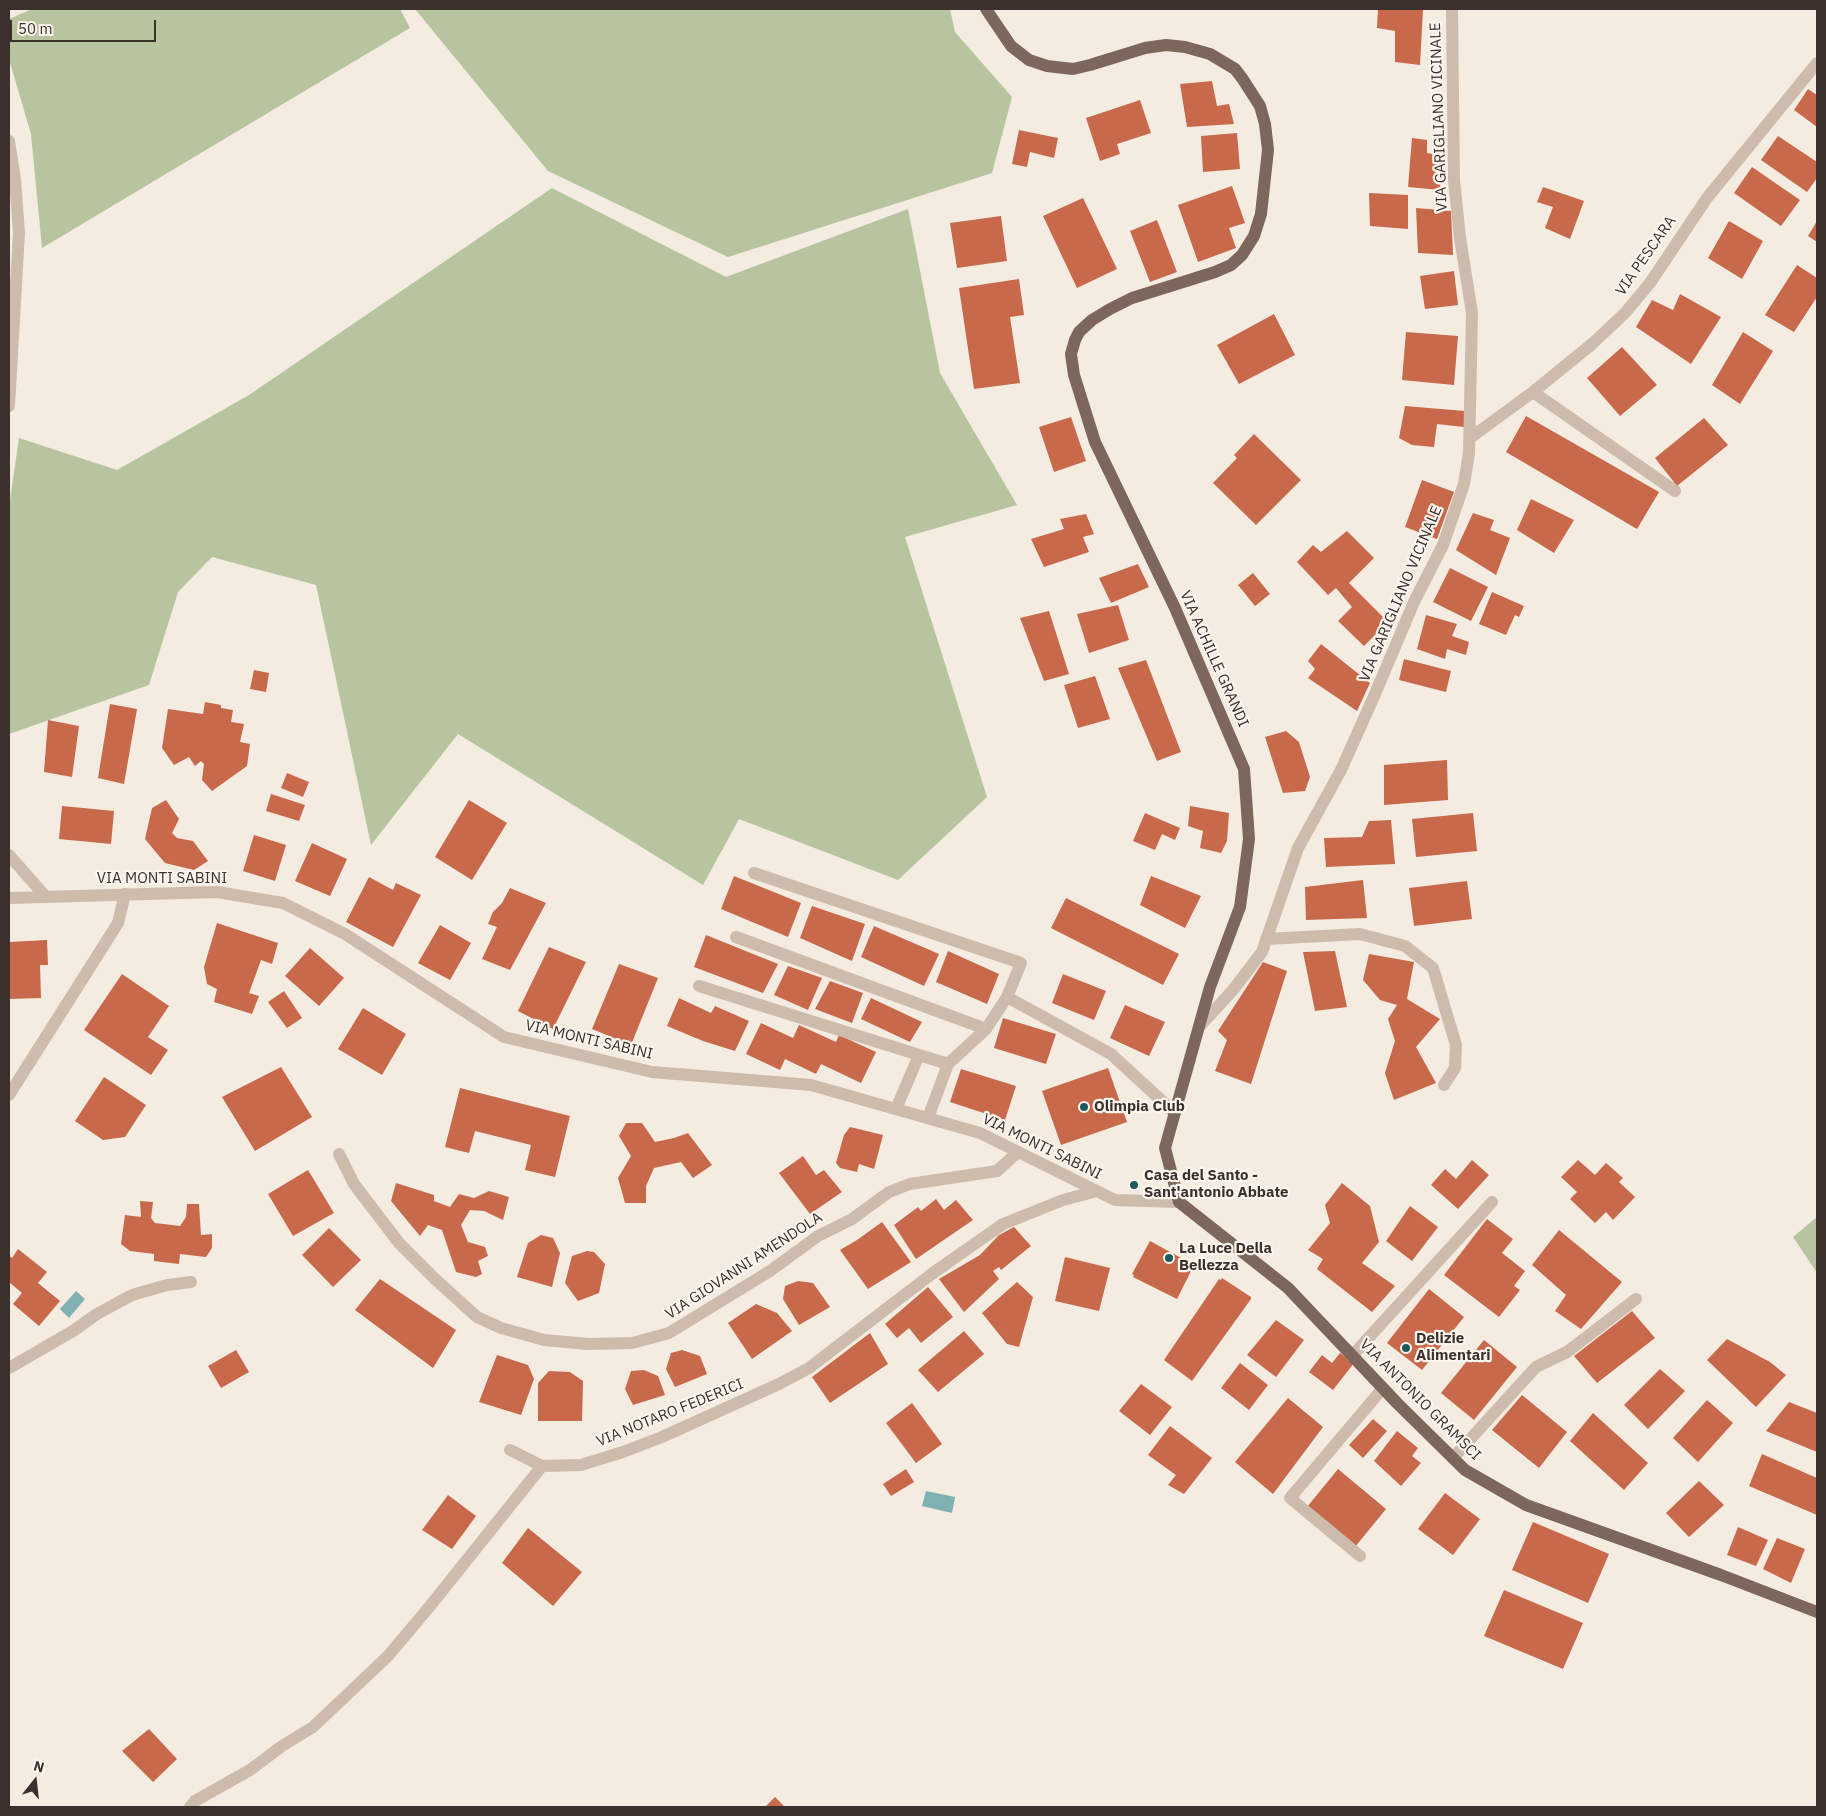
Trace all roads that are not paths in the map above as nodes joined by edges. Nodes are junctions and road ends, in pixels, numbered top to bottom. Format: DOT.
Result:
graph roads {
  1 [pos="986,9"];
  2 [pos="1452,9"];
  3 [pos="1817,63"];
  4 [pos="9,141"];
  5 [pos="1533,392"];
  6 [pos="9,406"];
  7 [pos="1470,438"];
  8 [pos="1675,491"];
  9 [pos="9,855"];
  10 [pos="754,873"];
  11 [pos="125,894"];
  12 [pos="46,896"];
  13 [pos="9,898"];
  14 [pos="736,937"];
  15 [pos="1266,940"];
  16 [pos="699,986"];
  17 [pos="1008,997"];
  18 [pos="1199,1027"];
  19 [pos="986,1029"];
  20 [pos="920,1055"];
  21 [pos="948,1064"];
  22 [pos="1444,1085"];
  23 [pos="9,1095"];
  24 [pos="896,1109"];
  25 [pos="1175,1113"];
  26 [pos="928,1118"];
  27 [pos="1018,1152"];
  28 [pos="339,1154"];
  29 [pos="1097,1191"];
  30 [pos="1179,1202"];
  31 [pos="1492,1202"];
  32 [pos="191,1282"];
  33 [pos="1636,1299"];
  34 [pos="1352,1356"];
  35 [pos="9,1368"];
  36 [pos="1383,1388"];
  37 [pos="510,1450"];
  38 [pos="1453,1458"];
  39 [pos="542,1466"];
  40 [pos="1360,1556"];
  41 [pos="1817,1612"];
  42 [pos="190,1807"];
  1 -- 18 [label="main road, VIA ACHILLE GRANDI"];
  2 -- 7 [label="street, VIA GARIGLIANO VICINALE"];
  3 -- 5 [label="street, VIA PESCARA"];
  4 -- 6 [label="street"];
  5 -- 7 [label="street, VIA PESCARA"];
  5 -- 8 [label="street"];
  7 -- 15 [label="street, VIA GARIGLIANO VICINALE"];
  9 -- 12 [label="street"];
  10 -- 17 [label="street"];
  11 -- 12 [label="street, VIA MONTI SABINI"];
  11 -- 23 [label="street"];
  11 -- 24 [label="street, VIA MONTI SABINI"];
  12 -- 13 [label="street, VIA MONTI SABINI"];
  14 -- 19 [label="street"];
  15 -- 18 [label="street, VIA GARIGLIANO VICINALE"];
  15 -- 22 [label="street"];
  16 -- 20 [label="street"];
  17 -- 19 [label="street"];
  17 -- 25 [label="street"];
  18 -- 25 [label="main road, VIA ACHILLE GRANDI"];
  19 -- 21 [label="street"];
  20 -- 21 [label="street"];
  20 -- 24 [label="street"];
  21 -- 26 [label="street"];
  24 -- 26 [label="street, VIA MONTI SABINI"];
  25 -- 30 [label="main road, VIA ACHILLE GRANDI"];
  26 -- 27 [label="street, VIA MONTI SABINI"];
  27 -- 28 [label="street, VIA GIOVANNI AMENDOLA"];
  27 -- 29 [label="street, VIA MONTI SABINI"];
  29 -- 30 [label="street, VIA MONTI SABINI"];
  29 -- 39 [label="street, VIA NOTARO FEDERICI"];
  30 -- 34 [label="main road, VIA ANTONIO GRAMSCI"];
  31 -- 34 [label="street"];
  32 -- 35 [label="street"];
  33 -- 38 [label="street"];
  34 -- 36 [label="main road, VIA ANTONIO GRAMSCI"];
  36 -- 38 [label="main road, VIA ANTONIO GRAMSCI"];
  36 -- 40 [label="street"];
  37 -- 39 [label="street"];
  38 -- 41 [label="main road, VIA ANTONIO GRAMSCI"];
  39 -- 42 [label="street"];
}
